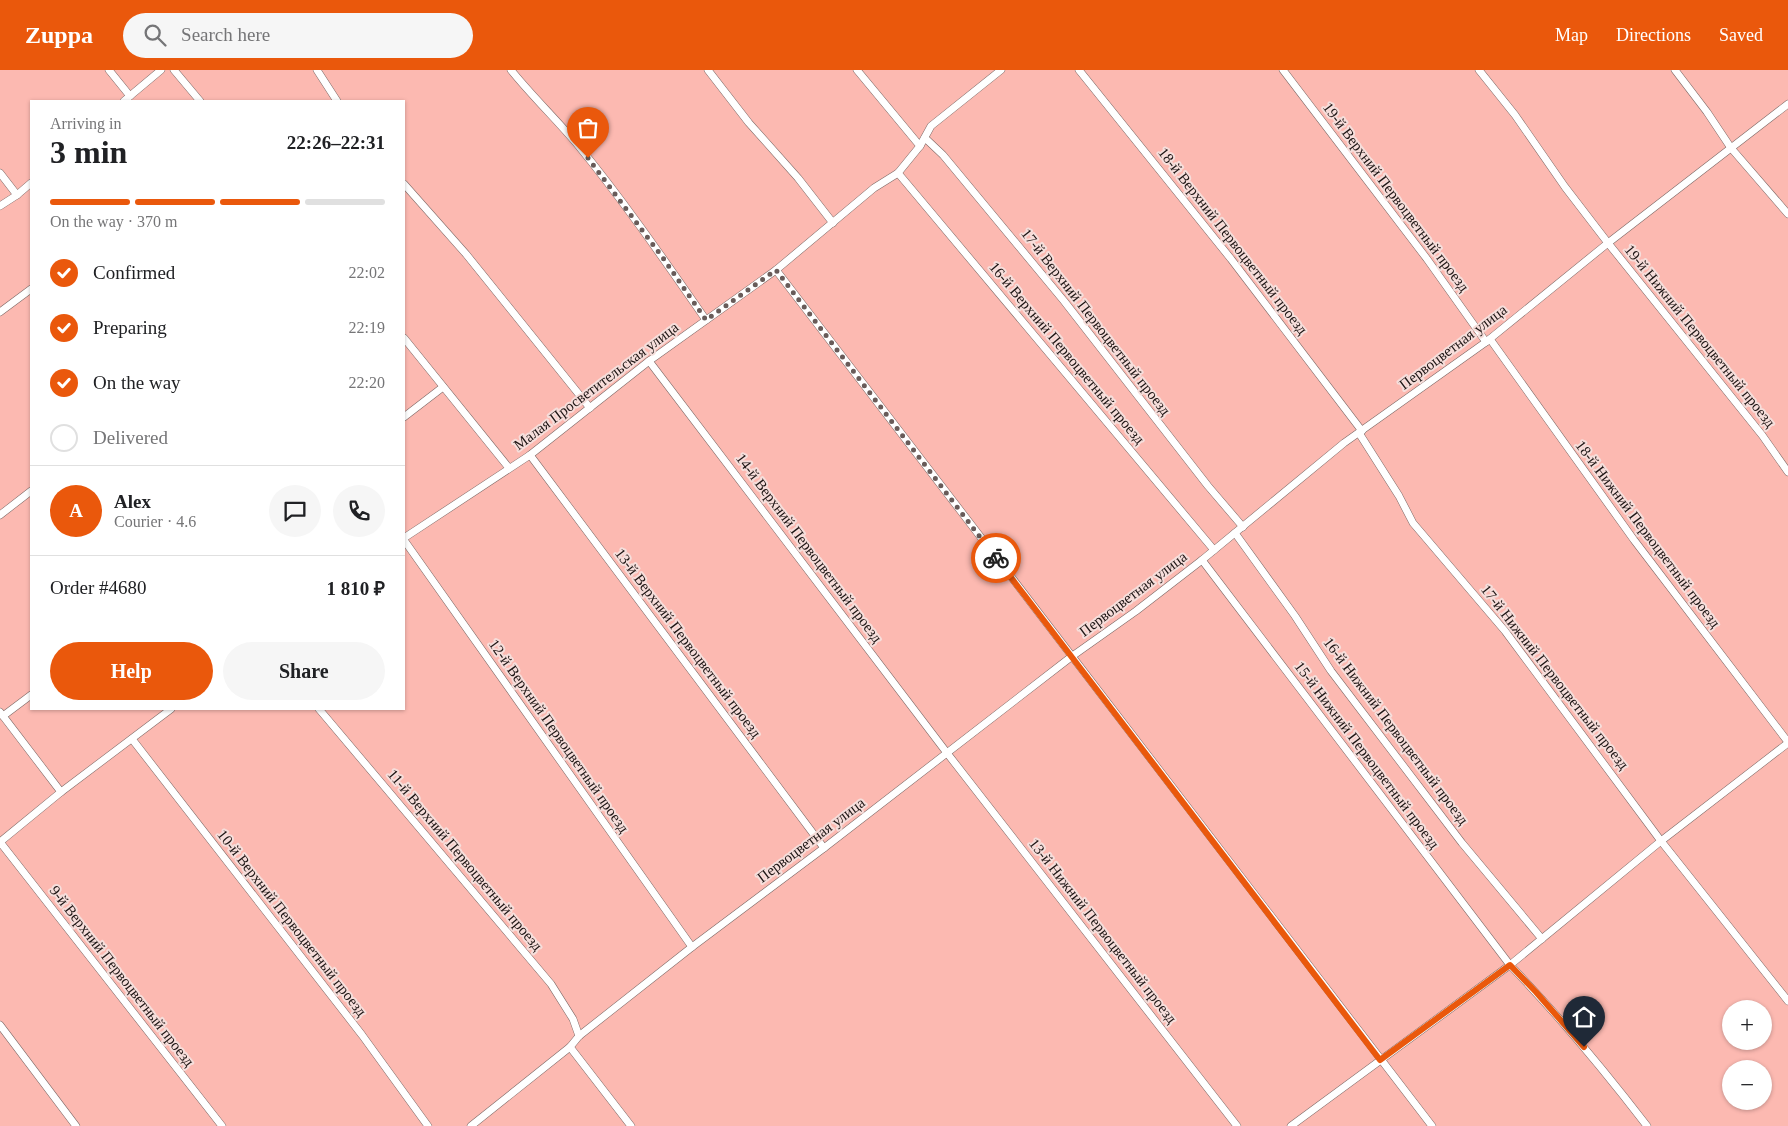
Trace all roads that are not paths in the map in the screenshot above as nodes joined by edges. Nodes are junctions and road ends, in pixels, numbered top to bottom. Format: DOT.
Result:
graph roads {
  1 [pos="109,70"];
  2 [pos="162,70"];
  3 [pos="174,70"];
  4 [pos="317,70"];
  5 [pos="511,70"];
  6 [pos="708,70"];
  7 [pos="857,70"];
  8 [pos="1001,70"];
  9 [pos="1079,70"];
  10 [pos="1283,70"];
  11 [pos="1479,70"];
  12 [pos="1675,70"];
  13 [pos="127,99"];
  14 [pos="199,100"];
  15 [pos="336,100"];
  16 [pos="1788,104"];
  17 [pos="924,138"];
  18 [pos="920,146"];
  19 [pos="1731,148"];
  20 [pos="0,173"];
  21 [pos="898,173"];
  22 [pos="30,184"];
  23 [pos="405,185"];
  24 [pos="18,195"];
  25 [pos="0,206"];
  26 [pos="1788,214"];
  27 [pos="833,222"];
  28 [pos="1608,242"];
  29 [pos="776,270"];
  30 [pos="30,290"];
  31 [pos="0,312"];
  32 [pos="706,320"];
  33 [pos="405,339"];
  34 [pos="1488,340"];
  35 [pos="649,360"];
  36 [pos="444,387"];
  37 [pos="590,408"];
  38 [pos="405,416"];
  39 [pos="1360,432"];
  40 [pos="530,455"];
  41 [pos="509,468"];
  42 [pos="1788,472"];
  43 [pos="30,492"];
  44 [pos="0,515"];
  45 [pos="1243,527"];
  46 [pos="1235,533"];
  47 [pos="405,538"];
  48 [pos="405,540"];
  49 [pos="1214,550"];
  50 [pos="1202,560"];
  51 [pos="1071,657"];
  52 [pos="30,696"];
  53 [pos="170,710"];
  54 [pos="320,710"];
  55 [pos="2,714"];
  56 [pos="132,739"];
  57 [pos="1788,742"];
  58 [pos="947,753"];
  59 [pos="61,792"];
  60 [pos="1661,841"];
  61 [pos="0,842"];
  62 [pos="824,848"];
  63 [pos="1542,938"];
  64 [pos="692,947"];
  65 [pos="1510,965"];
  66 [pos="1788,1002"];
  67 [pos="0,1026"];
  68 [pos="579,1036"];
  69 [pos="570,1047"];
  70 [pos="1380,1060"];
  71 [pos="76,1126"];
  72 [pos="222,1126"];
  73 [pos="428,1126"];
  74 [pos="471,1126"];
  75 [pos="631,1126"];
  76 [pos="1237,1126"];
  77 [pos="1290,1126"];
  78 [pos="1432,1126"];
  79 [pos="1647,1126"];
  1 -- 13 [label="lane"];
  2 -- 13 [label="lane"];
  3 -- 14 [label="lane"];
  4 -- 15 [label="lane"];
  5 -- 32 [label="lane"];
  6 -- 27 [label="lane"];
  7 -- 18 [label="lane"];
  8 -- 17 [label="lane, Малая Просветительская улица"];
  9 -- 39 [label="lane, 18-й Верхний Первоцветный проезд"];
  10 -- 34 [label="lane, 19-й Верхний Первоцветный проезд"];
  11 -- 28 [label="lane, 19-й Нижний Первоцветный проезд"];
  12 -- 19 [label="lane"];
  16 -- 19 [label="lane, Первоцветная улица"];
  17 -- 18 [label="lane, Малая Просветительская улица"];
  17 -- 45 [label="lane, 17-й Верхний Первоцветный проезд"];
  18 -- 21 [label="lane, Малая Просветительская улица"];
  19 -- 26 [label="lane"];
  19 -- 28 [label="lane, Первоцветная улица"];
  20 -- 24 [label="lane"];
  21 -- 27 [label="lane, Малая Просветительская улица"];
  21 -- 49 [label="lane, 16-й Верхний Первоцветный проезд"];
  22 -- 24 [label="lane"];
  23 -- 37 [label="lane"];
  24 -- 25 [label="lane"];
  27 -- 29 [label="lane, Малая Просветительская улица"];
  28 -- 34 [label="lane, Первоцветная улица"];
  28 -- 42 [label="lane, 19-й Нижний Первоцветный проезд"];
  29 -- 32 [label="lane, Малая Просветительская улица"];
  29 -- 51 [label="lane"];
  30 -- 31 [label="lane"];
  32 -- 35 [label="lane, Малая Просветительская улица"];
  33 -- 36 [label="lane"];
  34 -- 39 [label="lane, Первоцветная улица"];
  34 -- 57 [label="lane, 18-й Нижний Первоцветный проезд"];
  35 -- 37 [label="lane, Малая Просветительская улица"];
  35 -- 58 [label="lane, 14-й Верхний Первоцветный проезд"];
  36 -- 38 [label="lane"];
  36 -- 41 [label="lane"];
  37 -- 40 [label="lane, Малая Просветительская улица"];
  39 -- 45 [label="lane, Первоцветная улица"];
  39 -- 60 [label="lane, 17-й Нижний Первоцветный проезд"];
  40 -- 41 [label="lane, Малая Просветительская улица"];
  40 -- 62 [label="lane, 13-й Верхний Первоцветный проезд"];
  41 -- 47 [label="lane, Малая Просветительская улица"];
  43 -- 44 [label="lane"];
  45 -- 46 [label="lane, Первоцветная улица"];
  46 -- 49 [label="lane, Первоцветная улица"];
  46 -- 63 [label="lane, 16-й Нижний Первоцветный проезд"];
  48 -- 64 [label="lane, 12-й Верхний Первоцветный проезд"];
  49 -- 50 [label="lane, Первоцветная улица"];
  50 -- 51 [label="lane, Первоцветная улица"];
  50 -- 65 [label="lane, 15-й Нижний Первоцветный проезд"];
  51 -- 58 [label="lane, Первоцветная улица"];
  51 -- 70 [label="lane"];
  52 -- 55 [label="lane"];
  53 -- 56 [label="lane"];
  54 -- 68 [label="lane, 11-й Верхний Первоцветный проезд"];
  55 -- 59 [label="lane"];
  56 -- 59 [label="lane"];
  56 -- 73 [label="lane, 10-й Верхний Первоцветный проезд"];
  57 -- 60 [label="lane"];
  58 -- 62 [label="lane, Первоцветная улица"];
  58 -- 76 [label="lane, 13-й Нижний Первоцветный проезд"];
  59 -- 61 [label="lane"];
  60 -- 63 [label="lane"];
  60 -- 66 [label="lane, 17-й Нижний Первоцветный проезд"];
  61 -- 72 [label="lane, 9-й Верхний Первоцветный проезд"];
  62 -- 64 [label="lane, Первоцветная улица"];
  63 -- 65 [label="lane"];
  64 -- 68 [label="lane, Первоцветная улица"];
  65 -- 70 [label="lane"];
  65 -- 79 [label="lane, 15-й Нижний Первоцветный проезд"];
  67 -- 71 [label="lane"];
  68 -- 69 [label="lane, Первоцветная улица"];
  69 -- 74 [label="lane, Первоцветная улица"];
  69 -- 75 [label="lane"];
  70 -- 77 [label="lane"];
  70 -- 78 [label="lane"];
}
